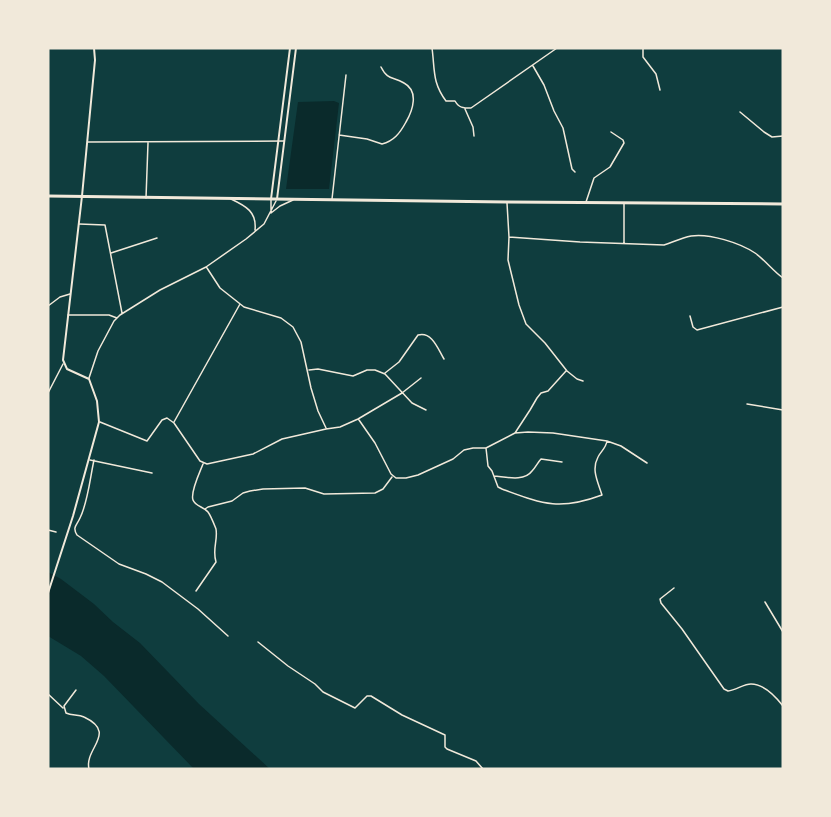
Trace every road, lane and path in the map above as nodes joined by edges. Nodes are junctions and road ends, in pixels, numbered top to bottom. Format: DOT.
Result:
graph roads {
  1 [pos="94,48"];
  2 [pos="290,48"];
  3 [pos="296,48"];
  4 [pos="432,48"];
  5 [pos="557,48"];
  6 [pos="643,48"];
  7 [pos="533,65"];
  8 [pos="381,67"];
  9 [pos="346,75"];
  10 [pos="660,90"];
  11 [pos="464,108"];
  12 [pos="740,112"];
  13 [pos="611,132"];
  14 [pos="339,135"];
  15 [pos="474,136"];
  16 [pos="783,136"];
  17 [pos="279,141"];
  18 [pos="285,141"];
  19 [pos="87,142"];
  20 [pos="148,142"];
  21 [pos="575,172"];
  22 [pos="48,196"];
  23 [pos="82,196"];
  24 [pos="146,198"];
  25 [pos="231,199"];
  26 [pos="271,199"];
  27 [pos="277,199"];
  28 [pos="294,200"];
  29 [pos="332,200"];
  30 [pos="507,202"];
  31 [pos="586,203"];
  32 [pos="624,203"];
  33 [pos="783,204"];
  34 [pos="271,213"];
  35 [pos="78,224"];
  36 [pos="255,232"];
  37 [pos="510,237"];
  38 [pos="157,238"];
  39 [pos="624,243"];
  40 [pos="111,253"];
  41 [pos="206,267"];
  42 [pos="783,278"];
  43 [pos="70,294"];
  44 [pos="240,304"];
  45 [pos="48,306"];
  46 [pos="783,307"];
  47 [pos="122,314"];
  48 [pos="67,315"];
  49 [pos="690,316"];
  50 [pos="117,318"];
  51 [pos="444,359"];
  52 [pos="63,363"];
  53 [pos="307,370"];
  54 [pos="567,371"];
  55 [pos="385,374"];
  56 [pos="421,378"];
  57 [pos="89,379"];
  58 [pos="583,381"];
  59 [pos="48,393"];
  60 [pos="402,393"];
  61 [pos="747,404"];
  62 [pos="426,410"];
  63 [pos="783,410"];
  64 [pos="358,419"];
  65 [pos="99,422"];
  66 [pos="174,423"];
  67 [pos="326,429"];
  68 [pos="515,433"];
  69 [pos="607,441"];
  70 [pos="486,447"];
  71 [pos="89,459"];
  72 [pos="94,460"];
  73 [pos="562,462"];
  74 [pos="204,463"];
  75 [pos="647,463"];
  76 [pos="152,473"];
  77 [pos="493,476"];
  78 [pos="392,477"];
  79 [pos="205,509"];
  80 [pos="48,530"];
  81 [pos="56,532"];
  82 [pos="674,588"];
  83 [pos="196,591"];
  84 [pos="48,593"];
  85 [pos="765,602"];
  86 [pos="783,632"];
  87 [pos="228,636"];
  88 [pos="258,642"];
  89 [pos="76,690"];
  90 [pos="48,694"];
  91 [pos="783,706"];
  92 [pos="64,708"];
  93 [pos="89,769"];
  94 [pos="483,769"];
  1 -- 19 [label="street"];
  2 -- 17 [label="street"];
  3 -- 18 [label="street"];
  4 -- 11 [label="street"];
  5 -- 7 [label="street"];
  6 -- 10 [label="street"];
  7 -- 11 [label="street"];
  7 -- 21 [label="street"];
  8 -- 14 [label="street"];
  9 -- 14 [label="street"];
  11 -- 15 [label="street"];
  12 -- 16 [label="street"];
  13 -- 31 [label="street"];
  14 -- 29 [label="street"];
  17 -- 18 [label="street"];
  17 -- 20 [label="street"];
  17 -- 26 [label="street"];
  18 -- 27 [label="street"];
  19 -- 20 [label="street"];
  19 -- 23 [label="street"];
  20 -- 24 [label="street"];
  22 -- 23 [label="highway"];
  23 -- 24 [label="highway"];
  23 -- 35 [label="street"];
  24 -- 25 [label="highway"];
  25 -- 26 [label="highway"];
  25 -- 36 [label="street"];
  26 -- 27 [label="highway"];
  26 -- 34 [label="street"];
  27 -- 28 [label="highway"];
  27 -- 34 [label="street"];
  28 -- 29 [label="highway"];
  28 -- 34 [label="street"];
  29 -- 30 [label="highway"];
  30 -- 31 [label="highway"];
  30 -- 37 [label="street"];
  31 -- 32 [label="highway"];
  32 -- 33 [label="highway"];
  32 -- 39 [label="street"];
  34 -- 36 [label="street"];
  35 -- 40 [label="street"];
  35 -- 43 [label="street"];
  36 -- 41 [label="street"];
  37 -- 39 [label="street"];
  37 -- 54 [label="street"];
  38 -- 40 [label="street"];
  39 -- 42 [label="street"];
  40 -- 47 [label="street"];
  41 -- 44 [label="street"];
  41 -- 47 [label="street"];
  43 -- 45 [label="street"];
  43 -- 48 [label="street"];
  44 -- 53 [label="street"];
  44 -- 66 [label="street"];
  46 -- 49 [label="street"];
  47 -- 50 [label="street"];
  48 -- 50 [label="street"];
  48 -- 52 [label="street"];
  50 -- 57 [label="street"];
  51 -- 55 [label="street"];
  52 -- 57 [label="street"];
  52 -- 59 [label="street"];
  53 -- 55 [label="street"];
  53 -- 67 [label="street"];
  54 -- 58 [label="street"];
  54 -- 68 [label="street"];
  55 -- 60 [label="street"];
  56 -- 60 [label="street"];
  57 -- 65 [label="street"];
  60 -- 62 [label="street"];
  60 -- 64 [label="street"];
  61 -- 63 [label="street"];
  64 -- 67 [label="street"];
  64 -- 78 [label="street"];
  65 -- 66 [label="street"];
  65 -- 71 [label="street"];
  66 -- 74 [label="street"];
  67 -- 74 [label="street"];
  68 -- 69 [label="street"];
  68 -- 70 [label="street"];
  69 -- 75 [label="street"];
  69 -- 77 [label="street"];
  70 -- 77 [label="street"];
  70 -- 78 [label="street"];
  71 -- 72 [label="street"];
  71 -- 84 [label="street"];
  72 -- 76 [label="street"];
  72 -- 87 [label="street"];
  73 -- 77 [label="street"];
  74 -- 79 [label="street"];
  78 -- 79 [label="street"];
  79 -- 83 [label="street"];
  80 -- 81 [label="street"];
  82 -- 91 [label="street"];
  85 -- 86 [label="street"];
  88 -- 94 [label="street"];
  89 -- 92 [label="street"];
  90 -- 92 [label="street"];
  92 -- 93 [label="street"];
}
